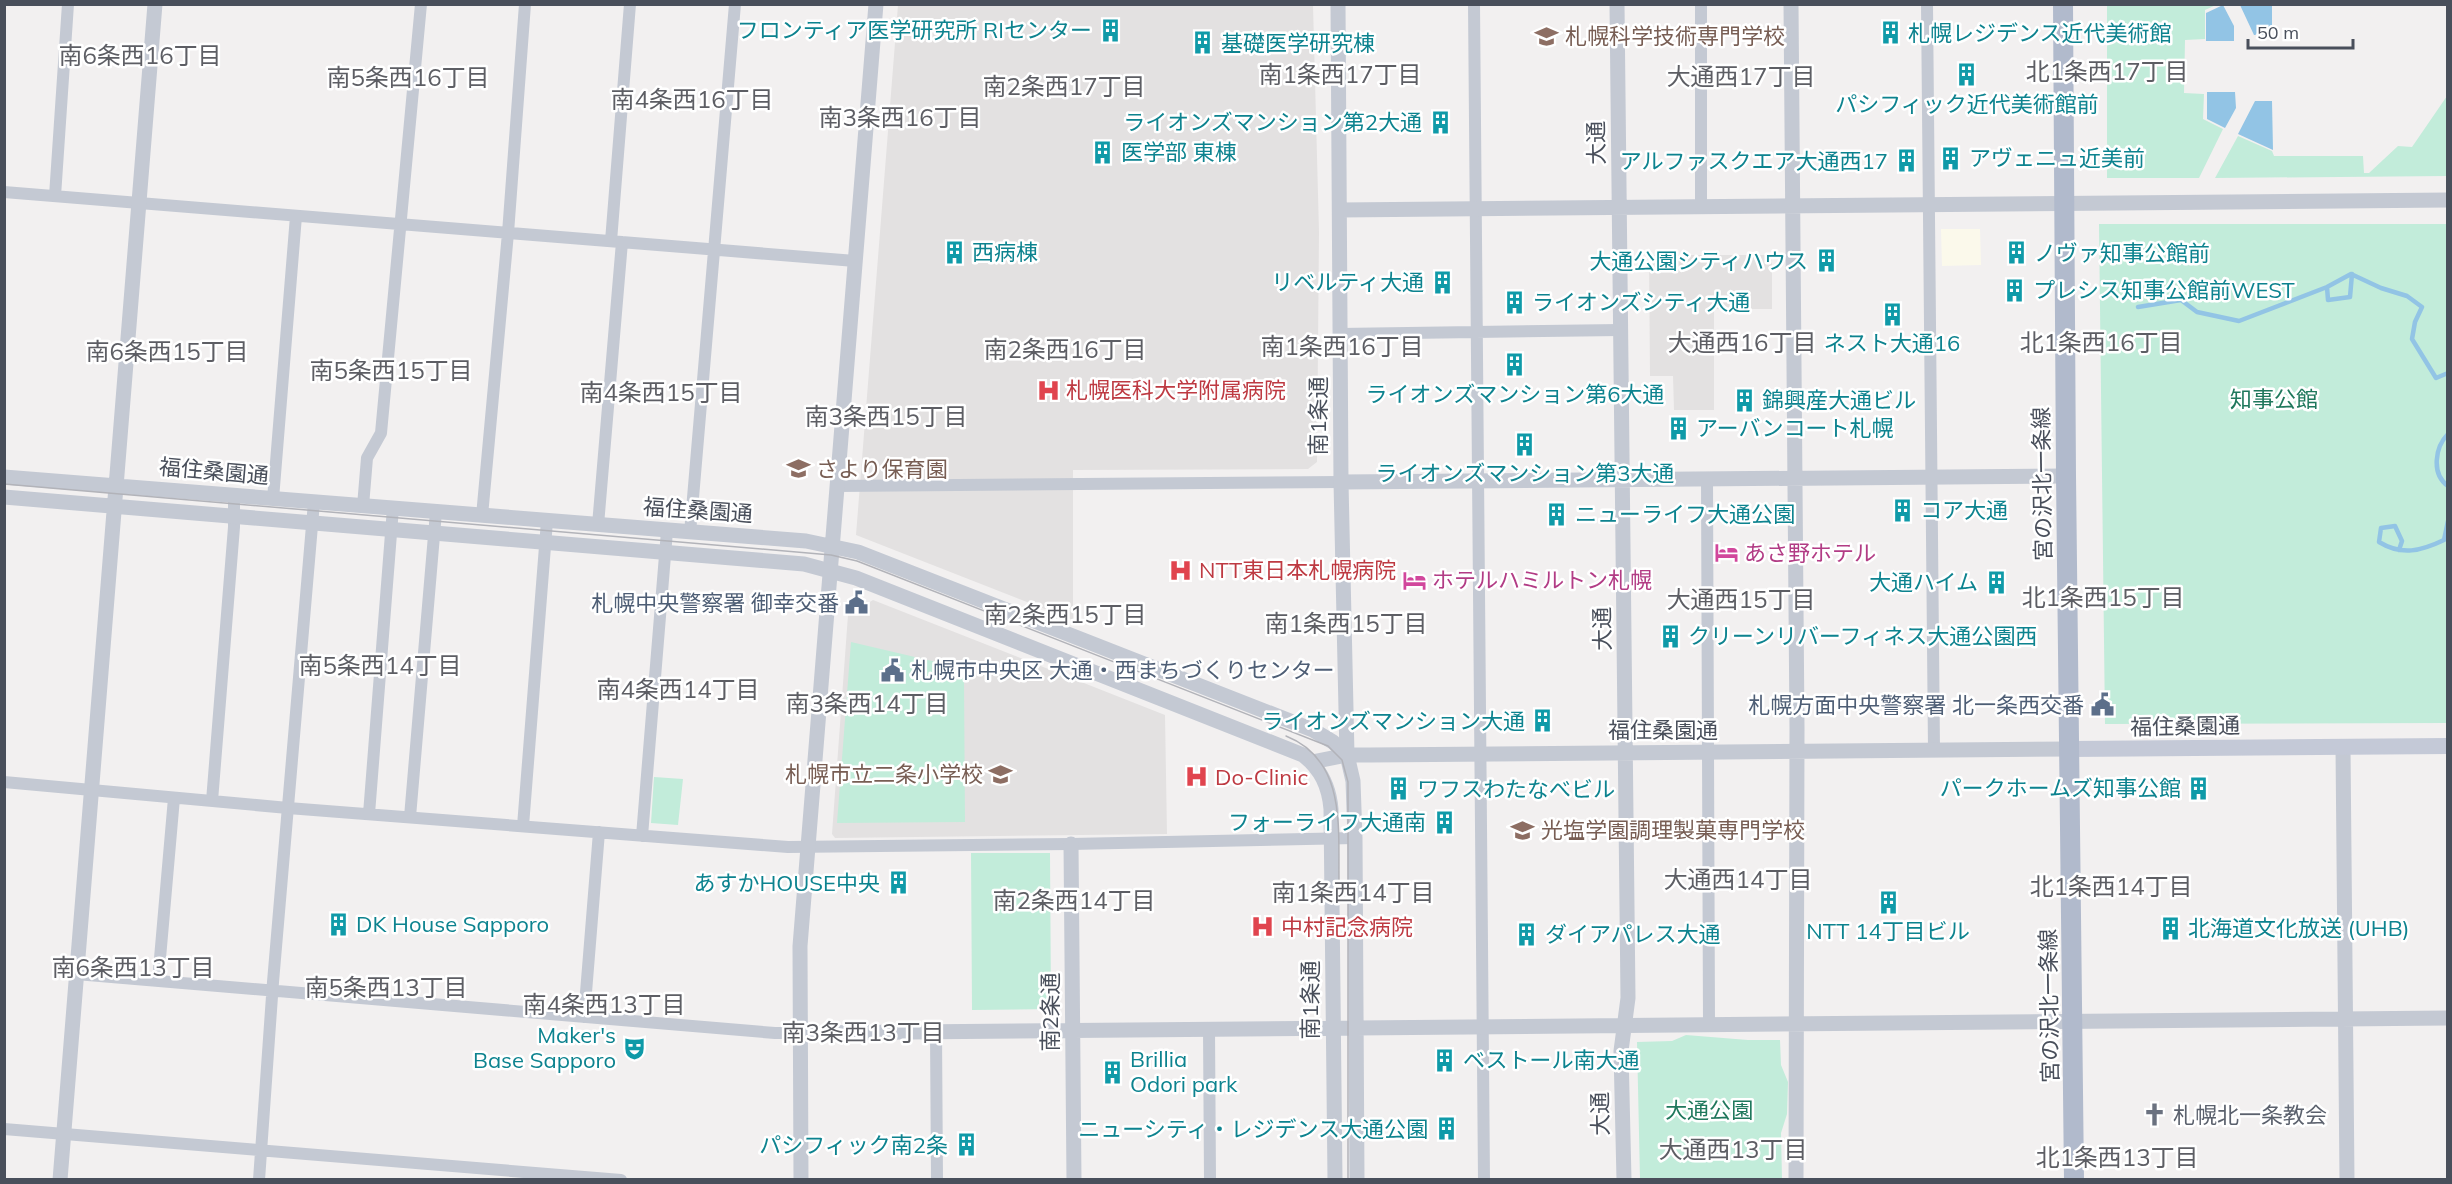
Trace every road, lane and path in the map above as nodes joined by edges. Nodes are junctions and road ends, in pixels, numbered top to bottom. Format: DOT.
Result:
graph roads {
  1 [pos="68,4"];
  2 [pos="155,4"];
  3 [pos="421,4"];
  4 [pos="525,4"];
  5 [pos="630,4"];
  6 [pos="735,4"];
  7 [pos="876,4"];
  8 [pos="1338,4"];
  9 [pos="1474,4"];
  10 [pos="1617,4"];
  11 [pos="1701,4"];
  12 [pos="1791,4"];
  13 [pos="1927,4"];
  14 [pos="2063,4"];
  15 [pos="4,192"];
  16 [pos="55,196"];
  17 [pos="2448,200"];
  18 [pos="139,203"];
  19 [pos="2063,204"];
  20 [pos="1929,205"];
  21 [pos="1793,206"];
  22 [pos="1701,207"];
  23 [pos="1620,208"];
  24 [pos="1475,209"];
  25 [pos="1340,210"];
  26 [pos="296,216"];
  27 [pos="402,224"];
  28 [pos="508,233"];
  29 [pos="616,242"];
  30 [pos="714,249"];
  31 [pos="855,261"];
  32 [pos="1620,330"];
  33 [pos="1477,333"];
  34 [pos="1340,334"];
  35 [pos="2066,476"];
  36 [pos="4,477"];
  37 [pos="1931,477"];
  38 [pos="1795,478"];
  39 [pos="1707,479"];
  40 [pos="1622,480"];
  41 [pos="1341,482"];
  42 [pos="1478,482"];
  43 [pos="116,484"];
  44 [pos="837,486"];
  45 [pos="234,496"];
  46 [pos="4,497"];
  47 [pos="273,499"];
  48 [pos="314,502"];
  49 [pos="363,506"];
  50 [pos="115,507"];
  51 [pos="393,508"];
  52 [pos="436,512"];
  53 [pos="233,516"];
  54 [pos="482,516"];
  55 [pos="547,521"];
  56 [pos="313,522"];
  57 [pos="598,525"];
  58 [pos="391,529"];
  59 [pos="667,531"];
  60 [pos="690,532"];
  61 [pos="434,533"];
  62 [pos="546,541"];
  63 [pos="832,546"];
  64 [pos="665,551"];
  65 [pos="830,571"];
  66 [pos="2448,746"];
  67 [pos="2343,747"];
  68 [pos="2070,749"];
  69 [pos="1934,750"];
  70 [pos="1797,751"];
  71 [pos="1708,752"];
  72 [pos="1626,753"];
  73 [pos="1480,754"];
  74 [pos="1347,755"];
  75 [pos="1312,762"];
  76 [pos="4,782"];
  77 [pos="1326,784"];
  78 [pos="92,790"];
  79 [pos="174,798"];
  80 [pos="212,801"];
  81 [pos="288,808"];
  82 [pos="369,814"];
  83 [pos="410,817"];
  84 [pos="523,826"];
  85 [pos="599,832"];
  86 [pos="642,836"];
  87 [pos="1332,838"];
  88 [pos="1355,838"];
  89 [pos="1071,844"];
  90 [pos="808,847"];
  91 [pos="76,974"];
  92 [pos="158,981"];
  93 [pos="272,990"];
  94 [pos="584,1017"];
  95 [pos="2448,1018"];
  96 [pos="2346,1019"];
  97 [pos="2073,1021"];
  98 [pos="1797,1024"];
  99 [pos="1625,1025"];
  100 [pos="1710,1025"];
  101 [pos="1482,1027"];
  102 [pos="1333,1028"];
  103 [pos="1356,1028"];
  104 [pos="1209,1029"];
  105 [pos="1072,1030"];
  106 [pos="936,1032"];
  107 [pos="800,1033"];
  108 [pos="4,1129"];
  109 [pos="63,1134"];
  110 [pos="261,1150"];
  111 [pos="60,1179"];
  112 [pos="259,1179"];
  113 [pos="621,1179"];
  114 [pos="801,1179"];
  115 [pos="937,1179"];
  116 [pos="1074,1179"];
  117 [pos="1210,1179"];
  118 [pos="1335,1179"];
  119 [pos="1357,1179"];
  120 [pos="1484,1179"];
  121 [pos="1624,1179"];
  122 [pos="1796,1179"];
  123 [pos="2074,1179"];
  124 [pos="2347,1179"];
  1 -- 16 [label="street"];
  2 -- 18 [label="street"];
  3 -- 27 [label="street"];
  4 -- 28 [label="street"];
  5 -- 29 [label="street"];
  6 -- 30 [label="street"];
  7 -- 31 [label="street"];
  8 -- 25 [label="street, 南1条通"];
  9 -- 24 [label="street"];
  10 -- 23 [label="street, 大通"];
  11 -- 22 [label="street"];
  12 -- 21 [label="street"];
  13 -- 20 [label="street"];
  14 -- 19 [label="main road, 宮の沢北一条線"];
  15 -- 16 [label="street"];
  16 -- 18 [label="street"];
  17 -- 19 [label="street"];
  18 -- 26 [label="street"];
  18 -- 43 [label="street"];
  19 -- 20 [label="street"];
  19 -- 35 [label="main road, 宮の沢北一条線"];
  20 -- 21 [label="street"];
  20 -- 37 [label="street"];
  21 -- 22 [label="street"];
  21 -- 38 [label="street"];
  22 -- 23 [label="street"];
  23 -- 24 [label="street"];
  23 -- 32 [label="street, 大通"];
  24 -- 25 [label="street"];
  24 -- 33 [label="street"];
  25 -- 34 [label="street, 南1条通"];
  26 -- 27 [label="street"];
  26 -- 47 [label="street"];
  27 -- 28 [label="street"];
  27 -- 49 [label="street"];
  28 -- 29 [label="street"];
  28 -- 54 [label="street"];
  29 -- 30 [label="street"];
  29 -- 57 [label="street"];
  30 -- 31 [label="street"];
  30 -- 60 [label="street"];
  31 -- 44 [label="street"];
  32 -- 33 [label="street"];
  32 -- 40 [label="street, 大通"];
  33 -- 34 [label="street"];
  33 -- 42 [label="street"];
  34 -- 41 [label="street, 南1条通"];
  35 -- 37 [label="street"];
  35 -- 68 [label="main road, 宮の沢北一条線"];
  36 -- 43 [label="street, 福住桑園通"];
  37 -- 38 [label="street"];
  37 -- 69 [label="street"];
  38 -- 39 [label="street"];
  38 -- 70 [label="street"];
  39 -- 40 [label="street"];
  39 -- 71 [label="street"];
  40 -- 42 [label="street"];
  40 -- 72 [label="street, 大通"];
  41 -- 42 [label="street"];
  41 -- 44 [label="street"];
  41 -- 74 [label="street, 南1条通"];
  42 -- 73 [label="street"];
  43 -- 45 [label="street, 福住桑園通"];
  43 -- 50 [label="street"];
  44 -- 63 [label="street"];
  45 -- 47 [label="street, 福住桑園通"];
  45 -- 53 [label="street"];
  46 -- 50 [label="street, 福住桑園通"];
  47 -- 48 [label="street, 福住桑園通"];
  48 -- 49 [label="street, 福住桑園通"];
  48 -- 56 [label="street"];
  49 -- 51 [label="street, 福住桑園通"];
  50 -- 53 [label="street, 福住桑園通"];
  50 -- 78 [label="street"];
  51 -- 52 [label="street, 福住桑園通"];
  51 -- 58 [label="street"];
  52 -- 54 [label="street, 福住桑園通"];
  52 -- 61 [label="street"];
  53 -- 56 [label="street, 福住桑園通"];
  53 -- 80 [label="street"];
  54 -- 55 [label="street, 福住桑園通"];
  55 -- 57 [label="street, 福住桑園通"];
  55 -- 62 [label="street"];
  56 -- 58 [label="street, 福住桑園通"];
  56 -- 81 [label="street"];
  57 -- 59 [label="street, 福住桑園通"];
  58 -- 61 [label="street, 福住桑園通"];
  58 -- 82 [label="street"];
  59 -- 60 [label="street, 福住桑園通"];
  59 -- 64 [label="street"];
  60 -- 63 [label="street, 福住桑園通"];
  61 -- 62 [label="street, 福住桑園通"];
  61 -- 83 [label="street"];
  62 -- 64 [label="street, 福住桑園通"];
  62 -- 84 [label="street"];
  63 -- 65 [label="street"];
  63 -- 74 [label="street, 福住桑園通"];
  64 -- 65 [label="street, 福住桑園通"];
  64 -- 86 [label="street"];
  65 -- 75 [label="street, 福住桑園通"];
  65 -- 90 [label="street"];
  66 -- 67 [label="main road, 福住桑園通"];
  67 -- 68 [label="main road, 福住桑園通"];
  67 -- 96 [label="street"];
  68 -- 69 [label="street, 福住桑園通"];
  68 -- 97 [label="main road, 宮の沢北一条線"];
  69 -- 70 [label="street, 福住桑園通"];
  70 -- 71 [label="street, 福住桑園通"];
  70 -- 98 [label="street"];
  71 -- 72 [label="street, 福住桑園通"];
  71 -- 100 [label="street"];
  72 -- 73 [label="street, 福住桑園通"];
  72 -- 99 [label="street, 大通"];
  73 -- 74 [label="street, 福住桑園通"];
  73 -- 101 [label="street"];
  74 -- 75 [label="street, 福住桑園通"];
  74 -- 77 [label="street"];
  74 -- 88 [label="street, 南1条通"];
  75 -- 77 [label="street, 福住桑園通"];
  76 -- 78 [label="street"];
  77 -- 87 [label="street, 南1条通"];
  78 -- 79 [label="street"];
  78 -- 91 [label="street"];
  79 -- 80 [label="street"];
  79 -- 92 [label="street"];
  80 -- 81 [label="street"];
  81 -- 82 [label="street"];
  81 -- 93 [label="street"];
  82 -- 83 [label="street"];
  83 -- 84 [label="street"];
  84 -- 85 [label="street"];
  85 -- 86 [label="street"];
  85 -- 94 [label="street"];
  86 -- 90 [label="street"];
  87 -- 88 [label="street"];
  87 -- 89 [label="street"];
  87 -- 102 [label="street, 南1条通"];
  88 -- 103 [label="street, 南1条通"];
  89 -- 90 [label="street"];
  89 -- 105 [label="street, 南2条通"];
  90 -- 107 [label="street"];
  91 -- 92 [label="street"];
  91 -- 109 [label="street"];
  92 -- 93 [label="street"];
  93 -- 94 [label="street"];
  93 -- 110 [label="street"];
  94 -- 107 [label="street"];
  95 -- 96 [label="street"];
  96 -- 97 [label="street"];
  96 -- 124 [label="street"];
  97 -- 98 [label="street"];
  97 -- 123 [label="main road, 宮の沢北一条線"];
  98 -- 100 [label="street"];
  98 -- 122 [label="street"];
  99 -- 100 [label="street"];
  99 -- 101 [label="street"];
  99 -- 121 [label="street, 大通"];
  101 -- 103 [label="street"];
  101 -- 120 [label="street"];
  102 -- 103 [label="street"];
  102 -- 104 [label="street"];
  102 -- 118 [label="street, 南1条通"];
  103 -- 119 [label="street, 南1条通"];
  104 -- 105 [label="street"];
  104 -- 117 [label="street"];
  105 -- 106 [label="street"];
  105 -- 116 [label="street, 南2条通"];
  106 -- 107 [label="street"];
  106 -- 115 [label="street"];
  107 -- 114 [label="street"];
  108 -- 109 [label="street"];
  109 -- 110 [label="street"];
  109 -- 111 [label="street"];
  110 -- 112 [label="street"];
  110 -- 113 [label="street"];
}
